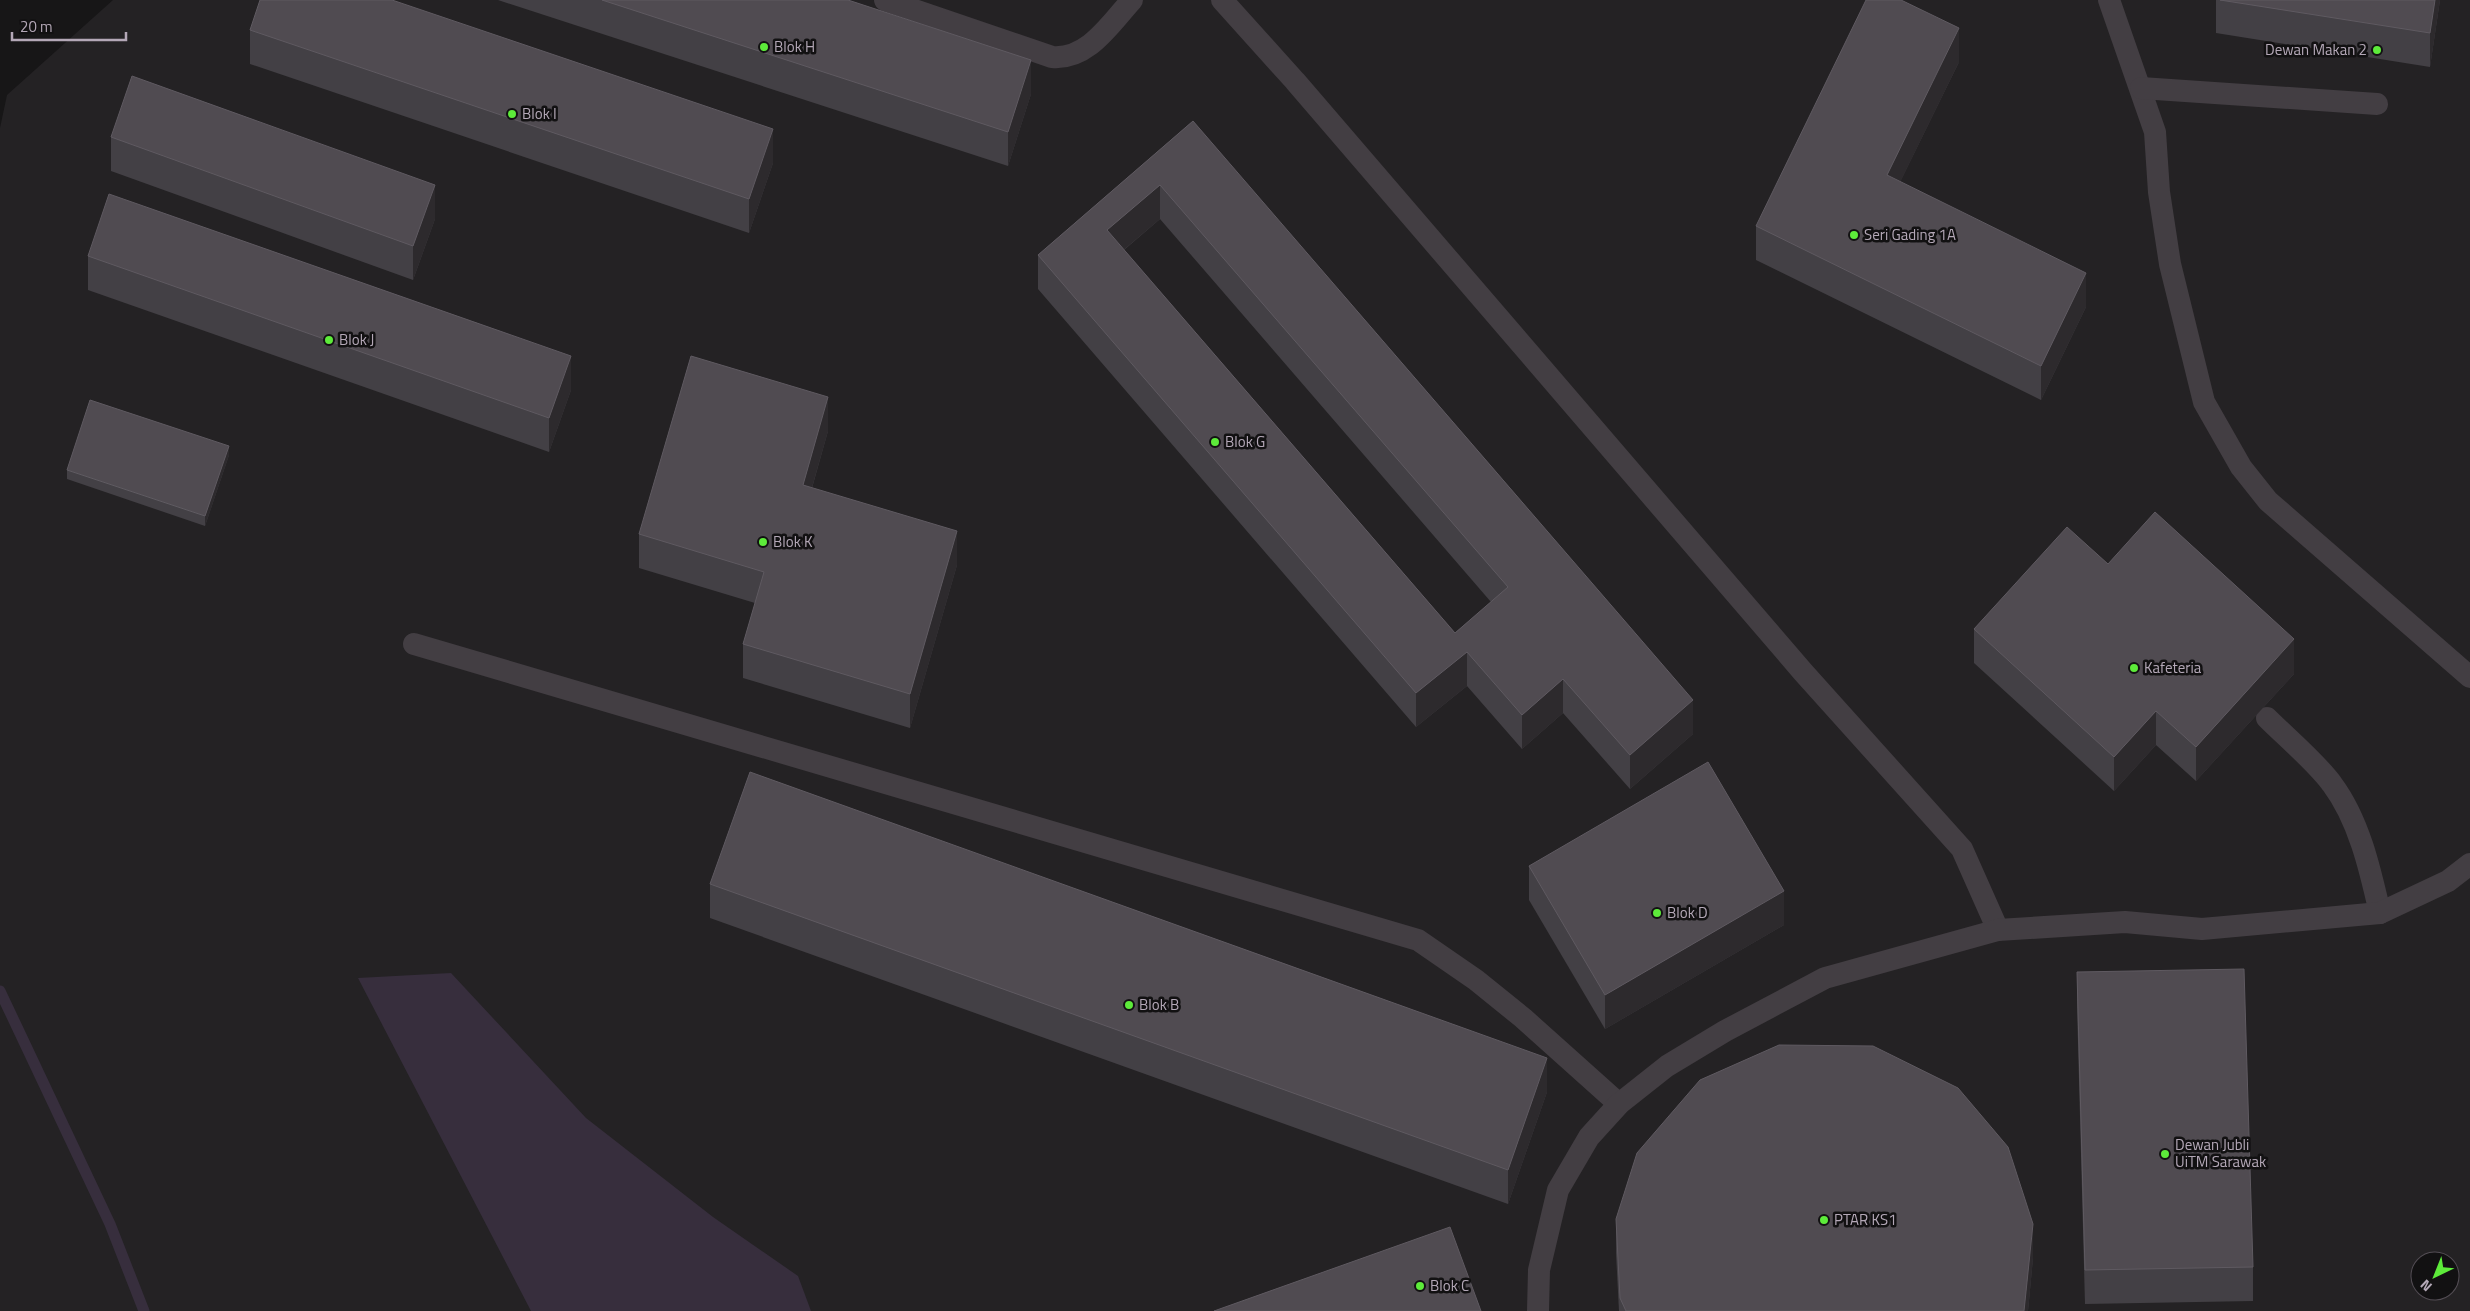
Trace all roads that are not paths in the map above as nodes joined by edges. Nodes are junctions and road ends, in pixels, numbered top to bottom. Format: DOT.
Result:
graph roads {
  1 [pos="885,0"];
  2 [pos="1132,0"];
  3 [pos="1222,0"];
  4 [pos="2109,0"];
  5 [pos="2141,88"];
  6 [pos="2377,104"];
  7 [pos="414,644"];
  8 [pos="2470,677"];
  9 [pos="2267,718"];
  10 [pos="2470,864"];
  11 [pos="2380,913"];
  12 [pos="1998,930"];
  13 [pos="1619,1104"];
  14 [pos="1538,1311"];
  1 -- 2 [label="lane"];
  3 -- 12 [label="lane"];
  4 -- 5 [label="lane"];
  5 -- 6 [label="lane"];
  5 -- 8 [label="lane"];
  7 -- 13 [label="lane"];
  9 -- 11 [label="lane"];
  10 -- 11 [label="lane"];
  11 -- 12 [label="lane"];
  12 -- 13 [label="lane"];
  13 -- 14 [label="lane"];
}
